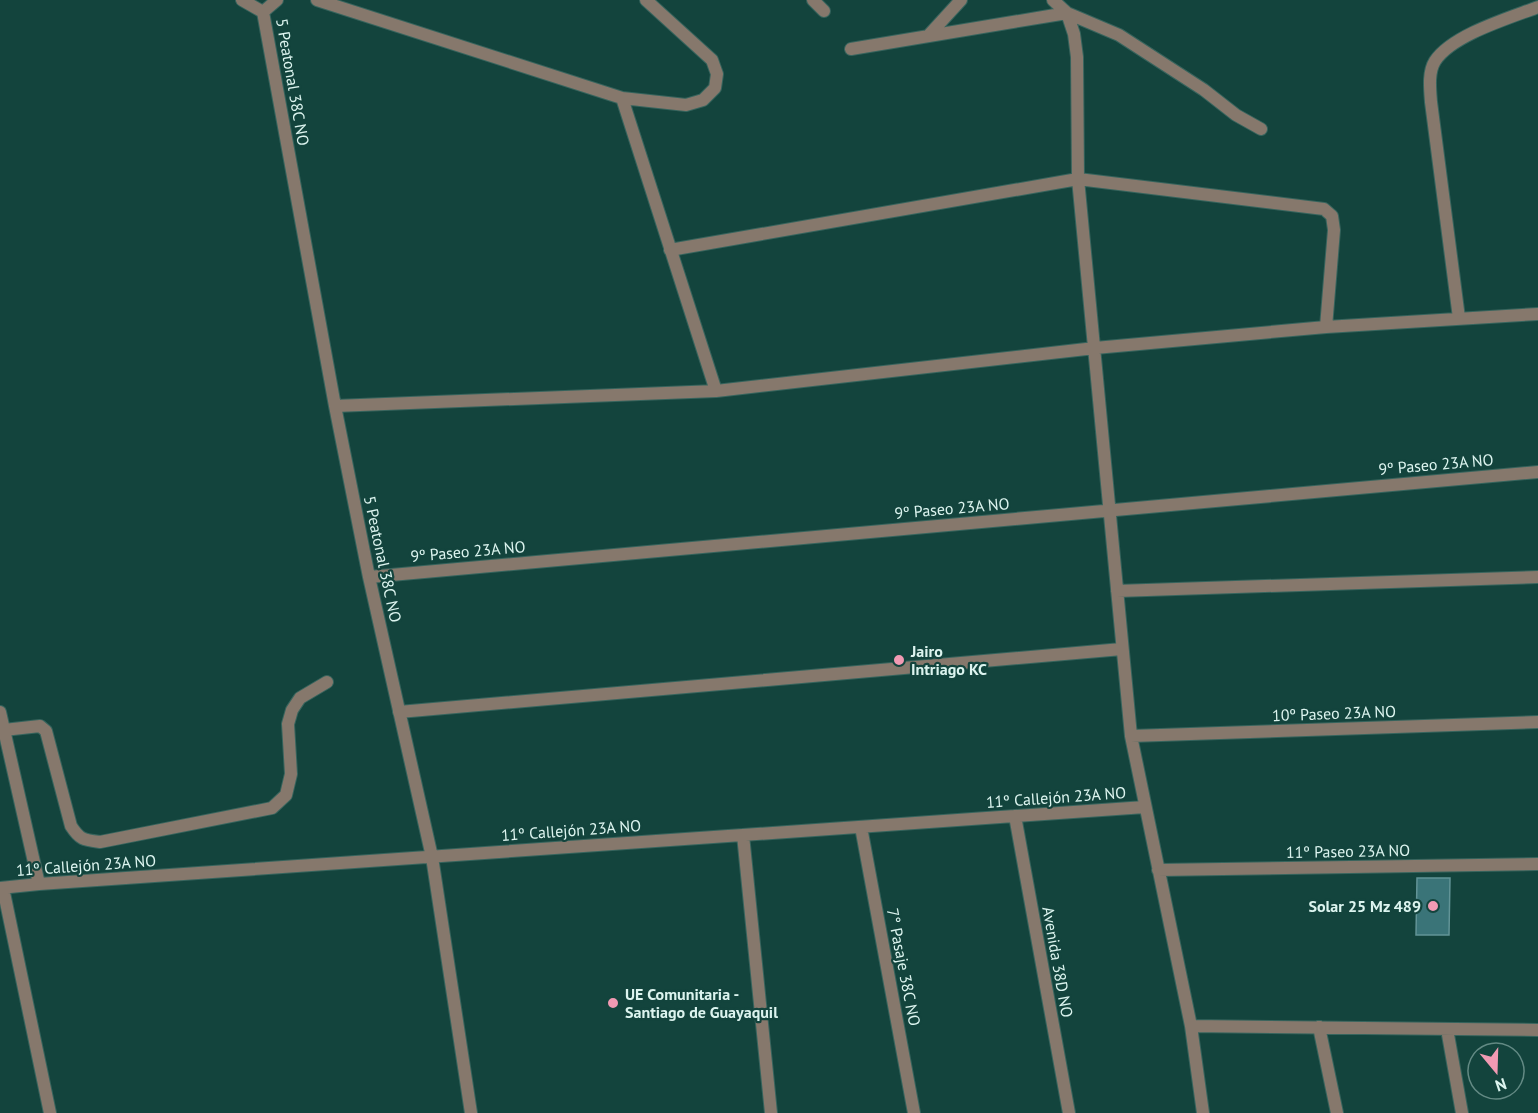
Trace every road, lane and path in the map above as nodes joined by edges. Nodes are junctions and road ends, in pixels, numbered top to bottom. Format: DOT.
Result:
graph roads {
  1 [pos="242,0"];
  2 [pos="277,0"];
  3 [pos="317,0"];
  4 [pos="646,0"];
  5 [pos="813,0"];
  6 [pos="961,0"];
  7 [pos="1053,0"];
  8 [pos="1538,7"];
  9 [pos="824,11"];
  10 [pos="263,12"];
  11 [pos="1067,13"];
  12 [pos="928,36"];
  13 [pos="851,49"];
  14 [pos="622,98"];
  15 [pos="1261,129"];
  16 [pos="1078,179"];
  17 [pos="670,250"];
  18 [pos="1538,314"];
  19 [pos="1459,318"];
  20 [pos="1326,327"];
  21 [pos="1095,348"];
  22 [pos="716,391"];
  23 [pos="335,406"];
  24 [pos="1538,472"];
  25 [pos="1109,510"];
  26 [pos="369,577"];
  27 [pos="1538,577"];
  28 [pos="1117,591"];
  29 [pos="1122,649"];
  30 [pos="327,682"];
  31 [pos="0,712"];
  32 [pos="399,712"];
  33 [pos="1538,723"];
  34 [pos="4,730"];
  35 [pos="1131,736"];
  36 [pos="1145,807"];
  37 [pos="1015,816"];
  38 [pos="861,827"];
  39 [pos="743,835"];
  40 [pos="432,857"];
  41 [pos="1538,864"];
  42 [pos="1158,870"];
  43 [pos="39,884"];
  44 [pos="1,888"];
  45 [pos="1191,1026"];
  46 [pos="1319,1027"];
  47 [pos="1448,1029"];
  48 [pos="1538,1030"];
  49 [pos="50,1113"];
  50 [pos="471,1113"];
  51 [pos="771,1113"];
  52 [pos="914,1113"];
  53 [pos="1069,1113"];
  54 [pos="1203,1113"];
  55 [pos="1337,1113"];
  56 [pos="1462,1113"];
  1 -- 10 [label="street"];
  2 -- 10 [label="street"];
  3 -- 14 [label="street"];
  4 -- 14 [label="street"];
  5 -- 9 [label="street"];
  6 -- 12 [label="street"];
  7 -- 11 [label="street"];
  8 -- 19 [label="street"];
  10 -- 23 [label="street, 5 Peatonal 38C NO"];
  11 -- 12 [label="street"];
  11 -- 15 [label="street"];
  11 -- 16 [label="street"];
  12 -- 13 [label="street"];
  14 -- 17 [label="street"];
  16 -- 17 [label="street"];
  16 -- 20 [label="street"];
  16 -- 21 [label="street"];
  17 -- 22 [label="street"];
  18 -- 19 [label="street"];
  19 -- 20 [label="street"];
  20 -- 21 [label="street"];
  21 -- 22 [label="street"];
  21 -- 25 [label="street"];
  22 -- 23 [label="street"];
  23 -- 26 [label="street, 5 Peatonal 38C NO"];
  24 -- 25 [label="street, 9º Paseo 23A NO"];
  25 -- 26 [label="street, 9º Paseo 23A NO"];
  25 -- 28 [label="street"];
  26 -- 32 [label="street, 5 Peatonal 38C NO"];
  27 -- 28 [label="street"];
  28 -- 29 [label="street"];
  29 -- 32 [label="street"];
  29 -- 35 [label="street"];
  30 -- 34 [label="street"];
  31 -- 34 [label="street"];
  32 -- 40 [label="street, 5 Peatonal 38C NO"];
  33 -- 35 [label="street, 10º Paseo 23A NO"];
  34 -- 43 [label="street"];
  35 -- 36 [label="street"];
  36 -- 37 [label="street, 11º Callejón 23A NO"];
  36 -- 42 [label="street"];
  37 -- 38 [label="street, 11º Callejón 23A NO"];
  37 -- 53 [label="street, Avenida 38D NO"];
  38 -- 39 [label="street, 11º Callejón 23A NO"];
  38 -- 52 [label="street, 7° Pasaje 38C NO"];
  39 -- 40 [label="street, 11º Callejón 23A NO"];
  39 -- 51 [label="street"];
  40 -- 43 [label="street, 11º Callejón 23A NO"];
  40 -- 50 [label="street, 5 Peatonal 38C NO"];
  41 -- 42 [label="street, 11º Paseo 23A NO"];
  42 -- 45 [label="street"];
  43 -- 44 [label="street, 11º Callejón 23A NO"];
  44 -- 49 [label="street"];
  45 -- 46 [label="street"];
  45 -- 54 [label="street"];
  46 -- 47 [label="street"];
  46 -- 55 [label="street"];
  47 -- 48 [label="street"];
  47 -- 56 [label="street"];
}
